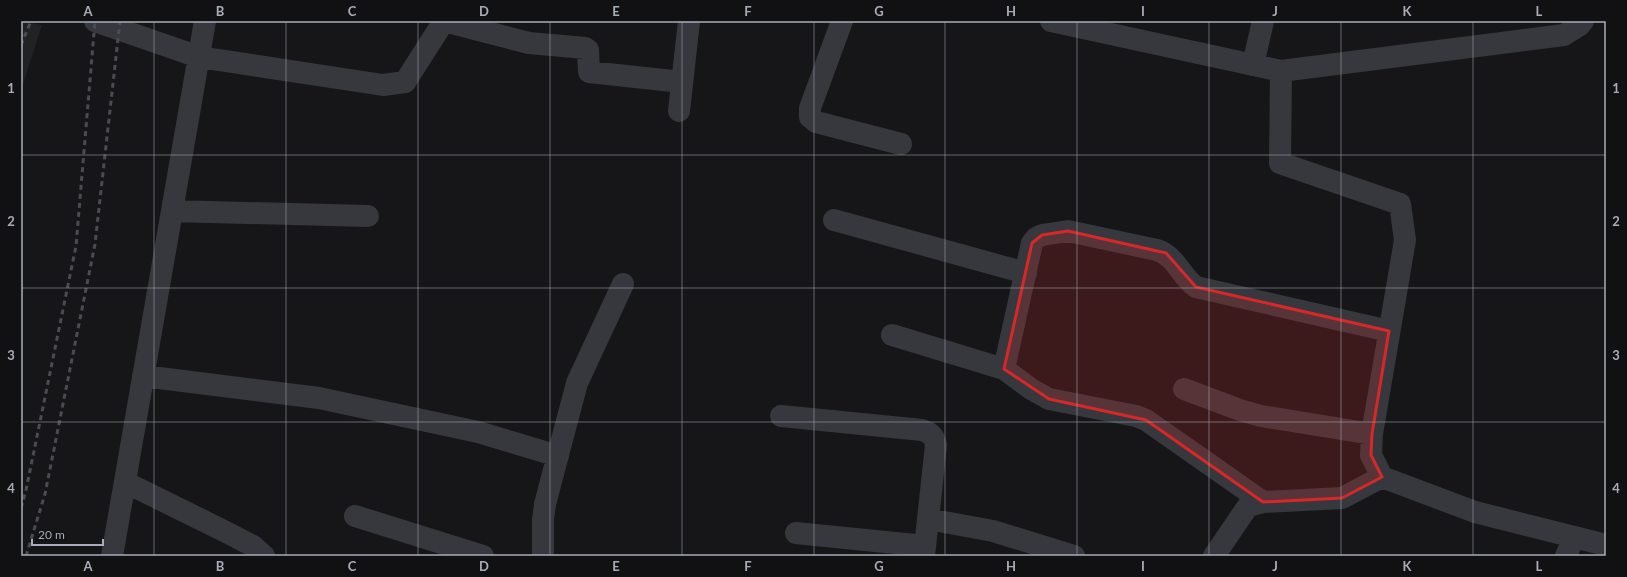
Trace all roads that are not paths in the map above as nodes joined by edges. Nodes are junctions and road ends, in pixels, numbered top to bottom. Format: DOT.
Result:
graph roads {
  1 [pos="95,21"];
  2 [pos="205,21"];
  3 [pos="444,21"];
  4 [pos="689,21"];
  5 [pos="842,21"];
  6 [pos="1263,21"];
  7 [pos="1583,21"];
  8 [pos="1059,22"];
  9 [pos="198,57"];
  10 [pos="1253,65"];
  11 [pos="1281,72"];
  12 [pos="682,82"];
  13 [pos="679,112"];
  14 [pos="901,144"];
  15 [pos="172,212"];
  16 [pos="368,216"];
  17 [pos="834,220"];
  18 [pos="1026,273"];
  19 [pos="623,284"];
  20 [pos="1389,332"];
  21 [pos="892,335"];
  22 [pos="1004,369"];
  23 [pos="143,376"];
  24 [pos="1184,389"];
  25 [pos="781,416"];
  26 [pos="1372,434"];
  27 [pos="558,456"];
  28 [pos="1382,477"];
  29 [pos="125,482"];
  30 [pos="1263,502"];
  31 [pos="355,516"];
  32 [pos="928,519"];
  33 [pos="796,533"];
  34 [pos="1606,545"];
  35 [pos="1570,546"];
  36 [pos="924,551"];
  37 [pos="112,556"];
  38 [pos="264,556"];
  39 [pos="483,556"];
  40 [pos="543,556"];
  41 [pos="1074,556"];
  42 [pos="1214,556"];
  1 -- 9 [label="street"];
  2 -- 9 [label="street"];
  3 -- 9 [label="street"];
  3 -- 12 [label="street"];
  4 -- 12 [label="street"];
  5 -- 14 [label="street"];
  6 -- 10 [label="street"];
  7 -- 11 [label="street"];
  8 -- 10 [label="street"];
  9 -- 15 [label="street"];
  10 -- 11 [label="street"];
  11 -- 20 [label="street"];
  12 -- 13 [label="street"];
  15 -- 16 [label="street"];
  15 -- 23 [label="street"];
  17 -- 18 [label="street"];
  18 -- 20 [label="street"];
  18 -- 22 [label="street"];
  19 -- 27 [label="street"];
  20 -- 26 [label="street"];
  21 -- 22 [label="street"];
  22 -- 30 [label="street"];
  23 -- 27 [label="street"];
  23 -- 29 [label="street"];
  24 -- 26 [label="street"];
  25 -- 32 [label="street"];
  26 -- 28 [label="street"];
  27 -- 40 [label="street"];
  28 -- 30 [label="street"];
  28 -- 35 [label="street"];
  29 -- 37 [label="street"];
  29 -- 38 [label="street"];
  30 -- 42 [label="street"];
  31 -- 39 [label="street"];
  32 -- 36 [label="street"];
  32 -- 41 [label="street"];
  33 -- 36 [label="street"];
  34 -- 35 [label="street"];
}
